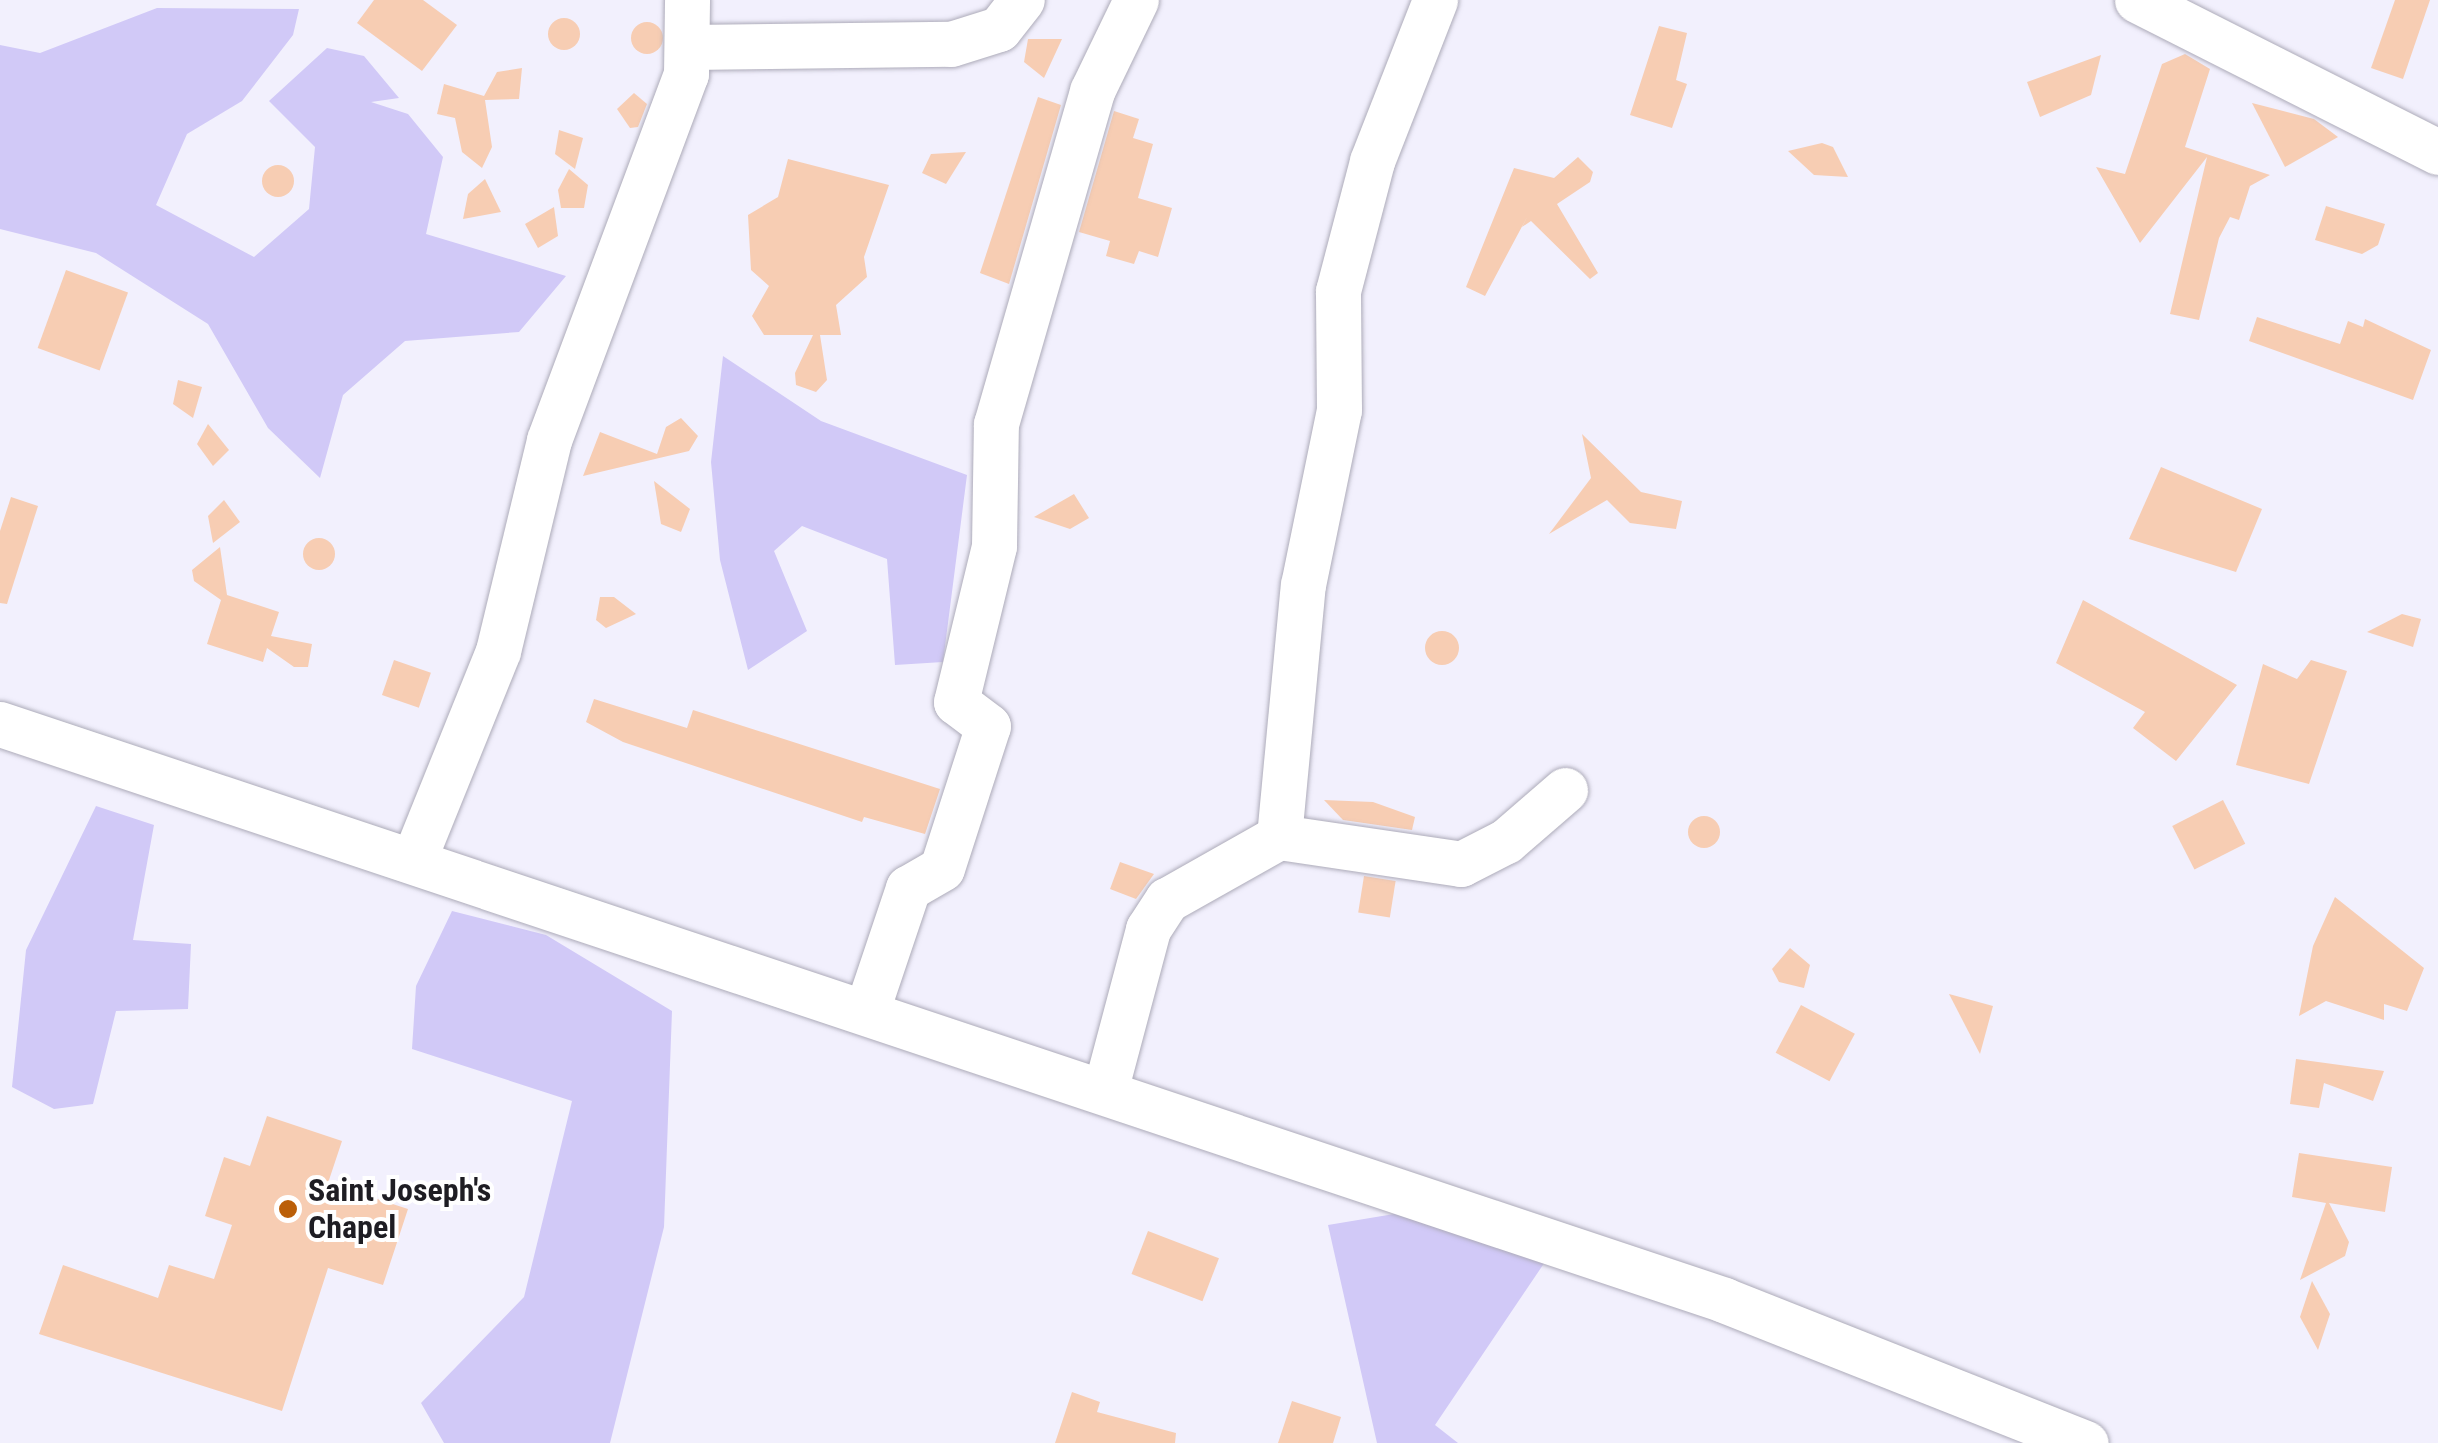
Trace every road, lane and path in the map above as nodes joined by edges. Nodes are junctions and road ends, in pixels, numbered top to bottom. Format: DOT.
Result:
graph roads {
  1 [pos="687,0"];
  2 [pos="1022,0"];
  3 [pos="1136,0"];
  4 [pos="1435,0"];
  5 [pos="2137,0"];
  6 [pos="689,47"];
  7 [pos="2438,152"];
  8 [pos="0,724"];
  9 [pos="1566,790"];
  10 [pos="1279,837"];
  11 [pos="414,859"];
  12 [pos="866,1010"];
  13 [pos="1105,1092"];
  14 [pos="2086,1443"];
  1 -- 6 [label="street"];
  2 -- 6 [label="street"];
  3 -- 12 [label="street"];
  4 -- 10 [label="street"];
  5 -- 7 [label="street"];
  6 -- 11 [label="street"];
  8 -- 11 [label="street"];
  9 -- 10 [label="street"];
  10 -- 13 [label="street"];
  11 -- 12 [label="street"];
  12 -- 13 [label="street"];
  13 -- 14 [label="street"];
}
